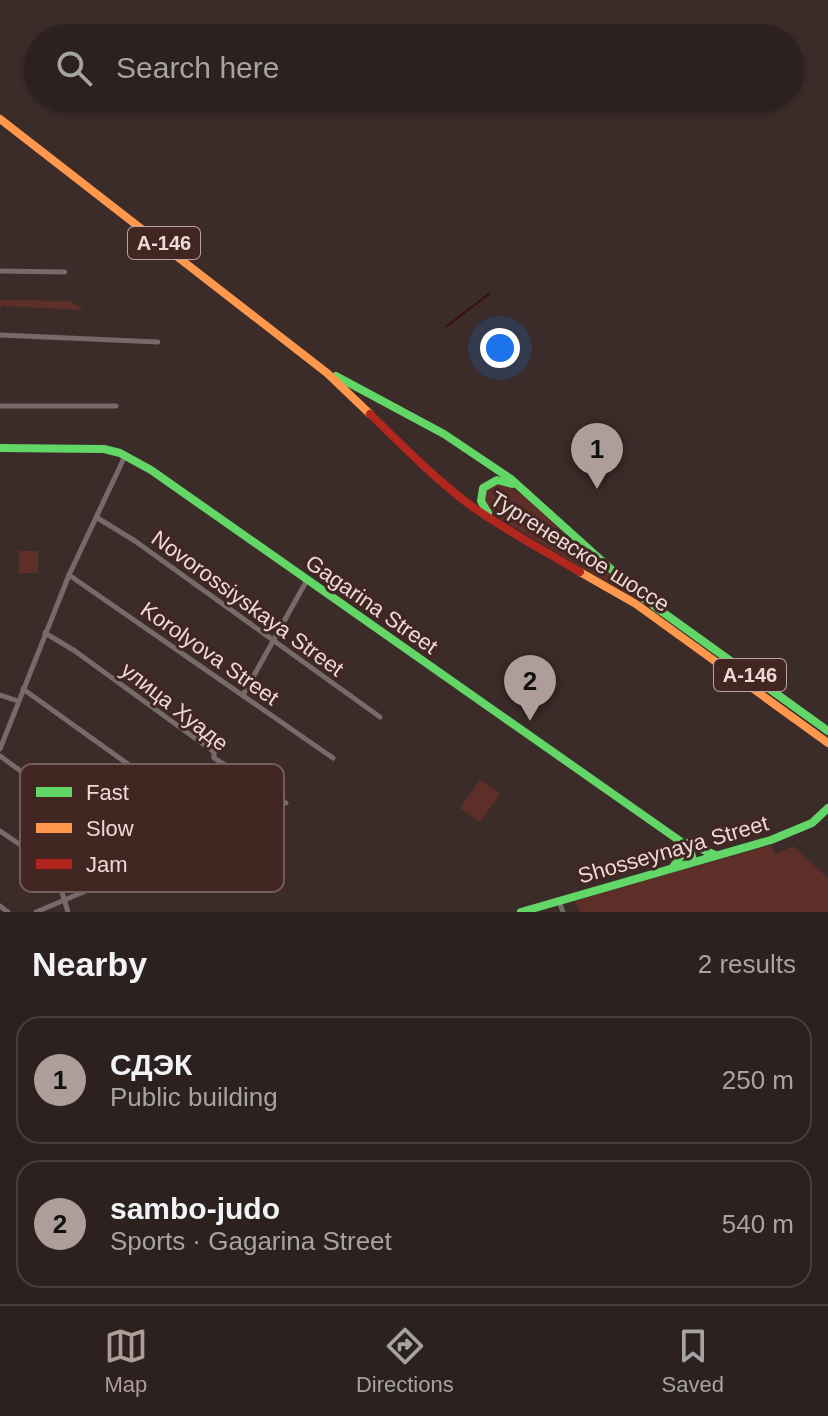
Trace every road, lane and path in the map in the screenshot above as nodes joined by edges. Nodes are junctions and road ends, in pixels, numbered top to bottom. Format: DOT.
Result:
graph roads {
  1 [pos="0,117"];
  2 [pos="0,271"];
  3 [pos="65,272"];
  4 [pos="0,335"];
  5 [pos="158,342"];
  6 [pos="327,372"];
  7 [pos="0,406"];
  8 [pos="116,406"];
  9 [pos="0,448"];
  10 [pos="125,455"];
  11 [pos="523,489"];
  12 [pos="96,517"];
  13 [pos="501,526"];
  14 [pos="69,575"];
  15 [pos="307,580"];
  16 [pos="45,633"];
  17 [pos="272,641"];
  18 [pos="23,689"];
  19 [pos="0,695"];
  20 [pos="243,695"];
  21 [pos="18,701"];
  22 [pos="380,717"];
  23 [pos="828,731"];
  24 [pos="827,743"];
  25 [pos="0,749"];
  26 [pos="0,756"];
  27 [pos="333,758"];
  28 [pos="126,764"];
  29 [pos="224,764"];
  30 [pos="20,770"];
  31 [pos="828,808"];
  32 [pos="0,831"];
  33 [pos="676,838"];
  34 [pos="20,845"];
  35 [pos="715,855"];
  36 [pos="693,861"];
  37 [pos="673,867"];
  38 [pos="62,892"];
  39 [pos="83,892"];
  40 [pos="64,900"];
  41 [pos="559,901"];
  42 [pos="0,906"];
  43 [pos="8,912"];
  44 [pos="36,912"];
  45 [pos="68,912"];
  46 [pos="521,912"];
  47 [pos="563,912"];
  1 -- 6 [label="main road, А-146"];
  2 -- 3 [label="street"];
  4 -- 5 [label="street"];
  6 -- 11 [label="main road, Тургеневское шоссе / А-146"];
  6 -- 13 [label="main road, Тургеневское шоссе / А-146"];
  7 -- 8 [label="street"];
  9 -- 10 [label="main road, Gagarina Street"];
  10 -- 12 [label="street"];
  10 -- 15 [label="main road, Gagarina Street"];
  11 -- 13 [label="main road, А-146"];
  11 -- 23 [label="main road, Тургеневское шоссе / А-146"];
  12 -- 14 [label="street"];
  12 -- 17 [label="street, Novorossiyskaya Street"];
  13 -- 24 [label="main road, Тургеневское шоссе / А-146"];
  14 -- 16 [label="street"];
  14 -- 20 [label="street, Korolyova Street"];
  15 -- 17 [label="street"];
  15 -- 33 [label="main road, Gagarina Street"];
  16 -- 18 [label="street"];
  16 -- 29 [label="street, улица Хуаде"];
  17 -- 20 [label="street"];
  17 -- 22 [label="street, Novorossiyskaya Street"];
  18 -- 21 [label="street"];
  18 -- 28 [label="street"];
  19 -- 21 [label="street"];
  20 -- 27 [label="street, Korolyova Street"];
  21 -- 25 [label="street"];
  26 -- 30 [label="street"];
  31 -- 35 [label="main road, Shosseynaya Street"];
  32 -- 34 [label="street"];
  33 -- 35 [label="main road"];
  33 -- 36 [label="main road, Gagarina Street"];
  33 -- 37 [label="main road"];
  35 -- 36 [label="main road, Shosseynaya Street"];
  36 -- 37 [label="main road, Shosseynaya Street"];
  37 -- 41 [label="main road, Shosseynaya Street"];
  38 -- 40 [label="street"];
  39 -- 40 [label="street"];
  40 -- 44 [label="street"];
  40 -- 45 [label="street"];
  41 -- 46 [label="main road, Shosseynaya Street"];
  41 -- 47 [label="street"];
  42 -- 43 [label="street"];
}
